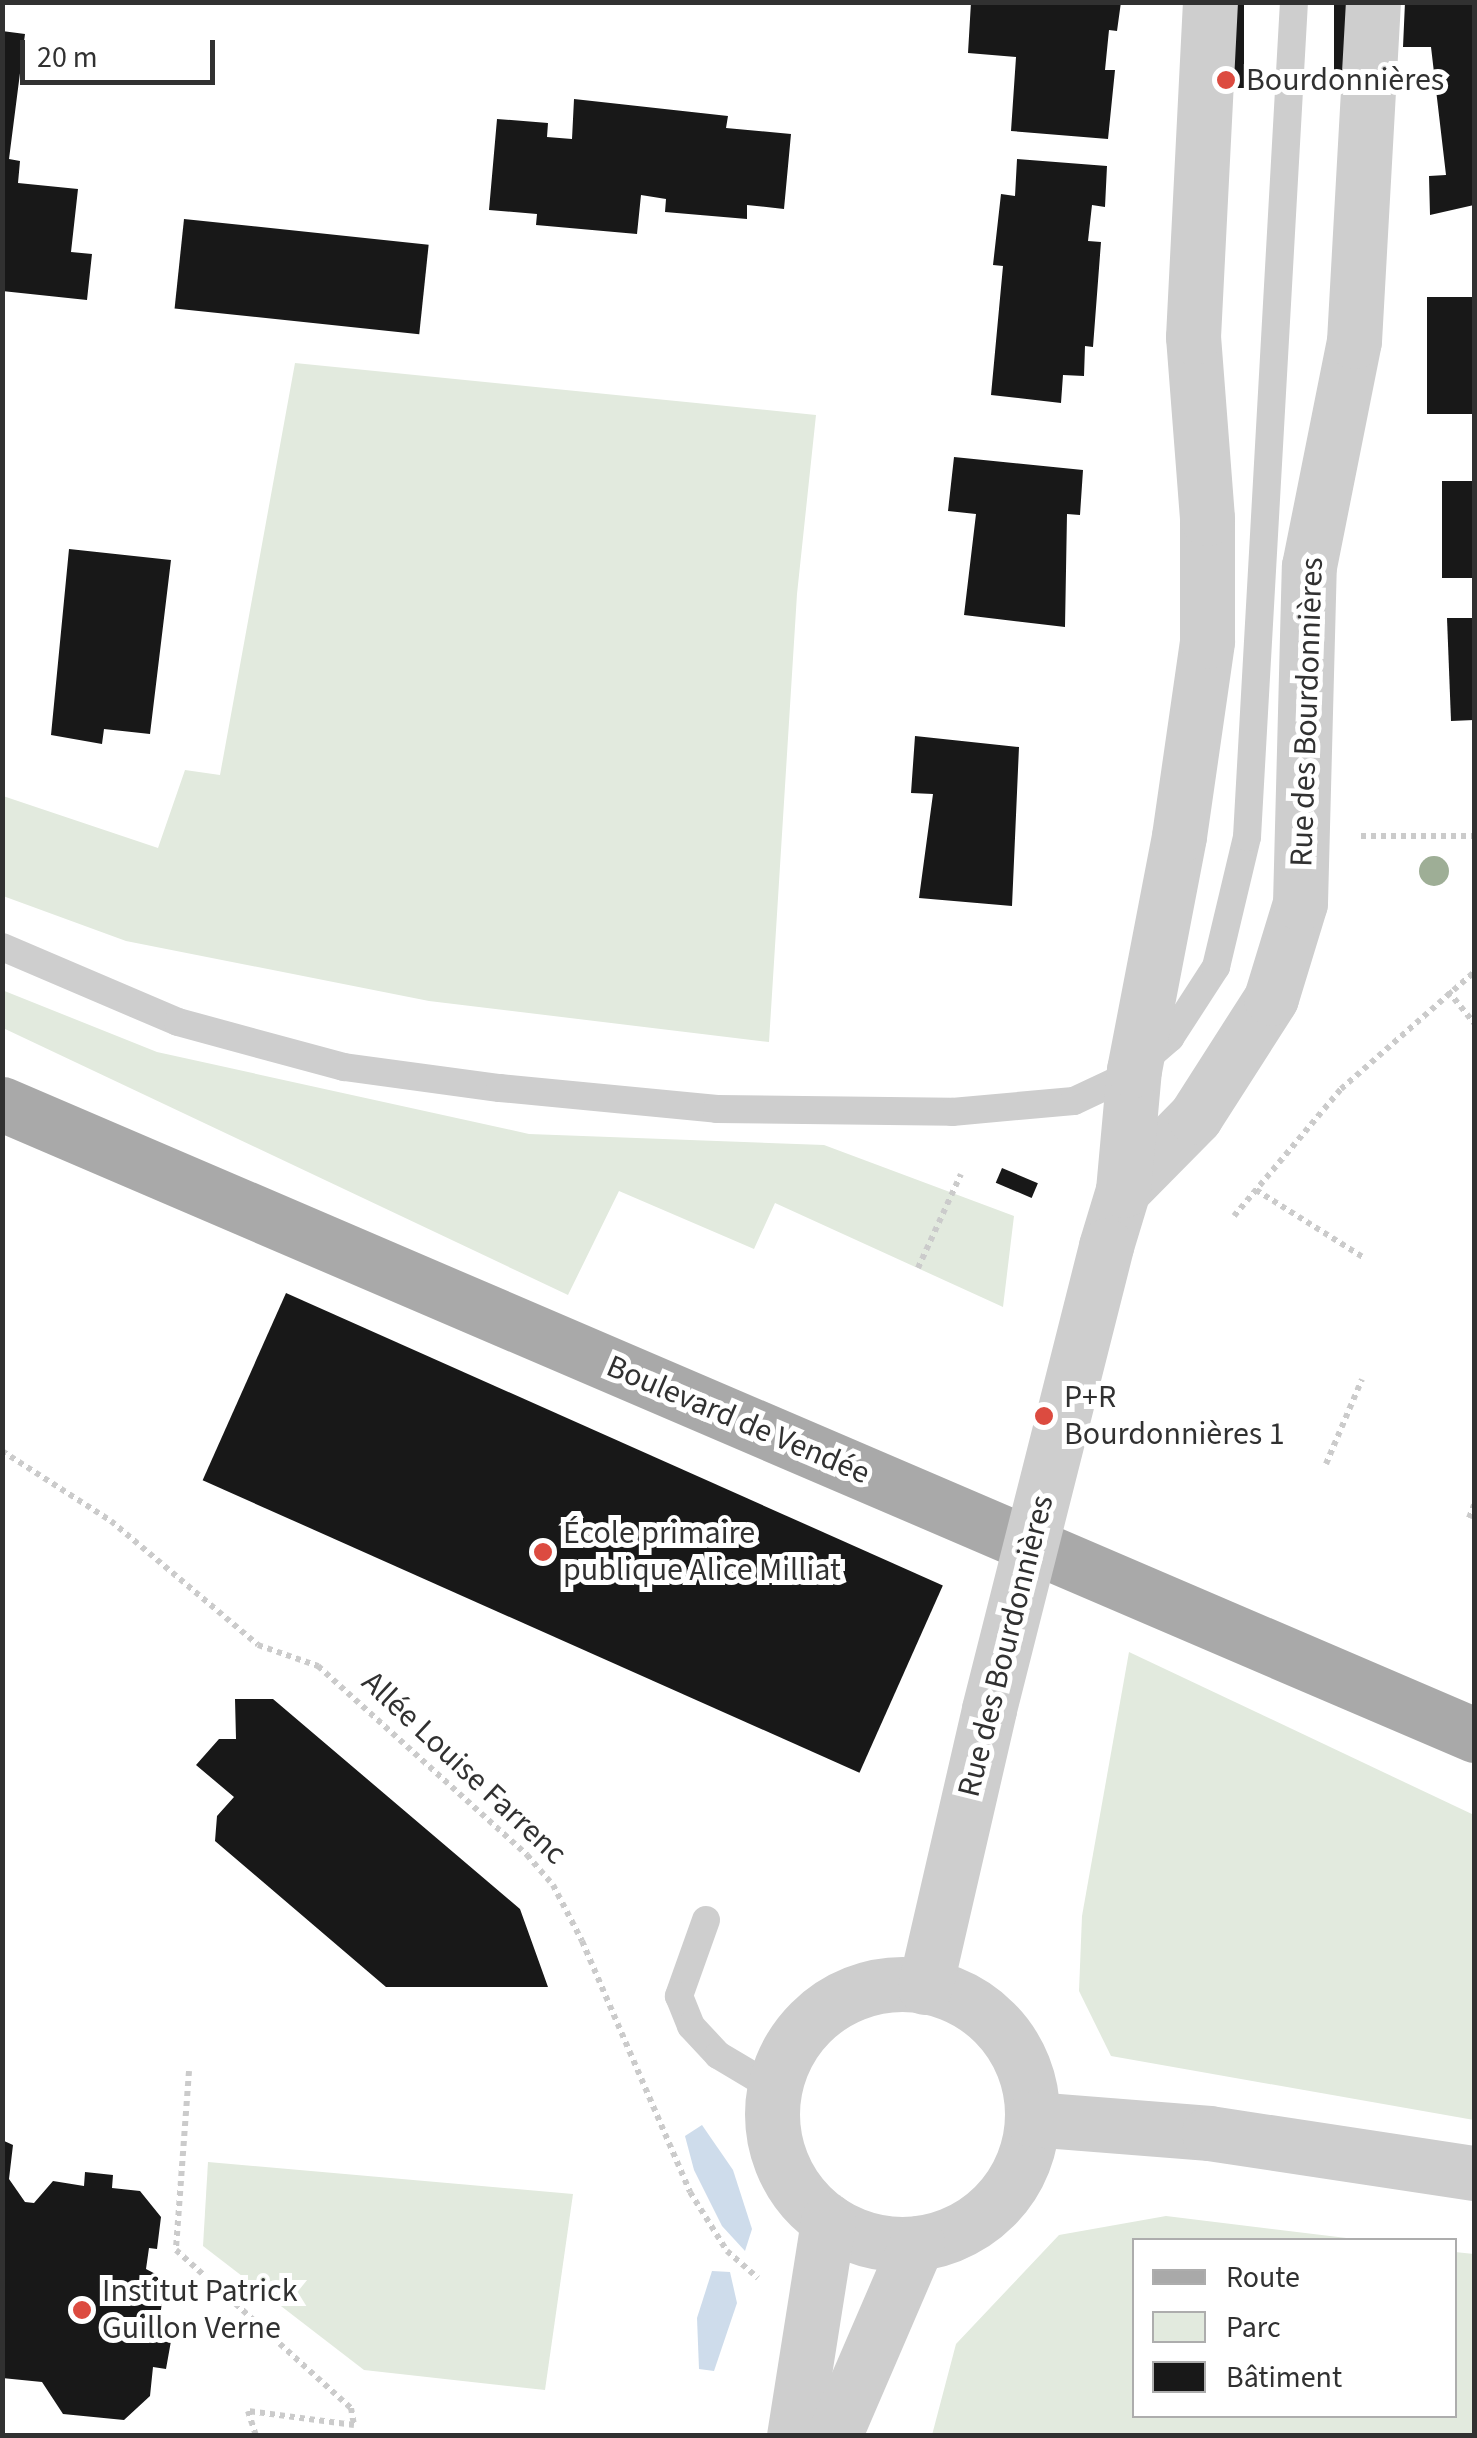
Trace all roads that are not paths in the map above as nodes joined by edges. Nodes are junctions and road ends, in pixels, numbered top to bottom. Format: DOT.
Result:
graph roads {
  1 [pos="1210,2"];
  2 [pos="1294,2"];
  3 [pos="1373,2"];
  4 [pos="2,947"];
  5 [pos="1134,1070"];
  6 [pos="2,1104"];
  7 [pos="1123,1190"];
  8 [pos="1474,1735"];
  9 [pos="706,1920"];
  10 [pos="925,1986"];
  11 [pos="774,2090"];
  12 [pos="1032,2119"];
  13 [pos="1474,2173"];
  14 [pos="828,2220"];
  15 [pos="917,2243"];
  16 [pos="794,2436"];
  17 [pos="834,2436"];
  1 -- 5 [label="street, Rue des Bourdonnières"];
  2 -- 5 [label="lane"];
  3 -- 7 [label="street, Rue des Bourdonnières"];
  4 -- 5 [label="lane"];
  5 -- 7 [label="street, Rue des Bourdonnières"];
  6 -- 8 [label="main road, Boulevard de Vendée"];
  7 -- 10 [label="street, Rue des Bourdonnières, bridge"];
  9 -- 11 [label="lane"];
  10 -- 11 [label="street"];
  10 -- 12 [label="street"];
  11 -- 14 [label="street"];
  12 -- 13 [label="street"];
  12 -- 15 [label="street"];
  14 -- 15 [label="street"];
  14 -- 16 [label="street"];
  15 -- 17 [label="street"];
}
